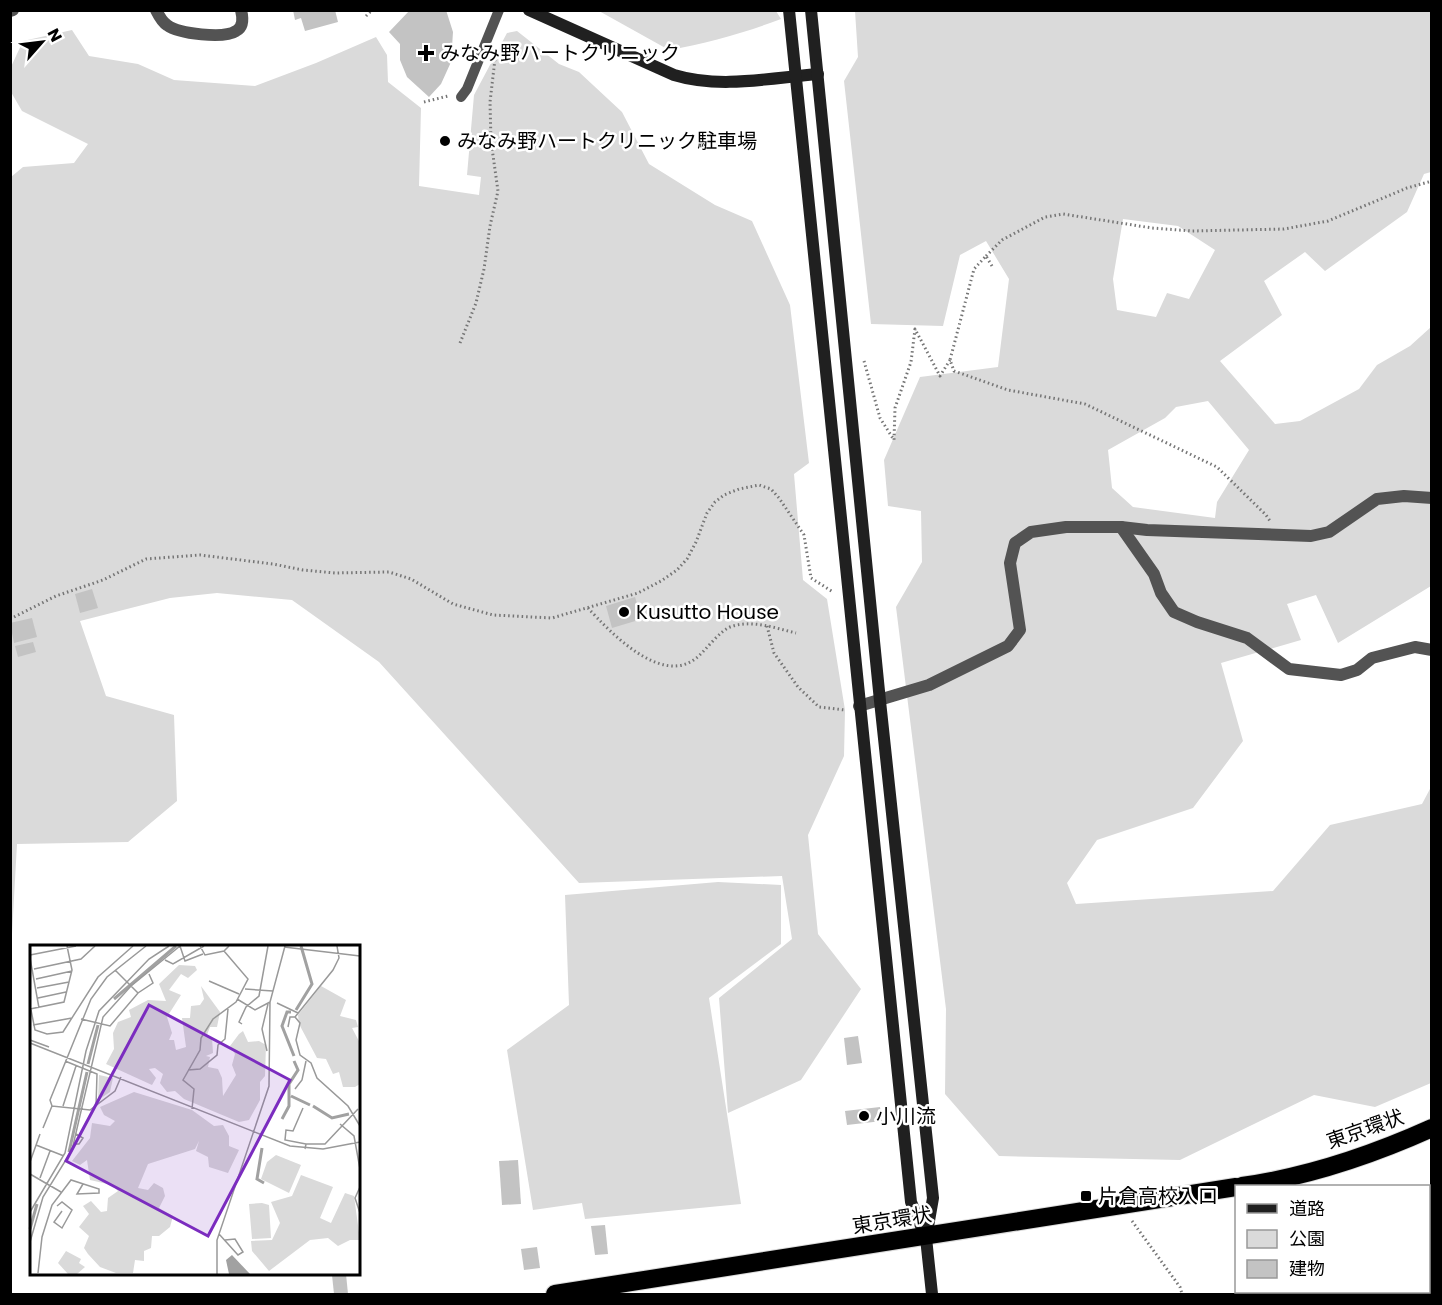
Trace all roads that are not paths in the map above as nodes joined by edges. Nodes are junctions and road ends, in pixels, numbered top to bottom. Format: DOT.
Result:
graph roads {
  1 [pos="156,10"];
  2 [pos="241,10"];
  3 [pos="499,10"];
  4 [pos="529,10"];
  5 [pos="789,10"];
  6 [pos="811,10"];
  7 [pos="818,74"];
  8 [pos="796,76"];
  9 [pos="461,97"];
  10 [pos="1431,498"];
  11 [pos="1120,527"];
  12 [pos="1431,650"];
  13 [pos="880,701"];
  14 [pos="859,706"];
  15 [pos="1431,1128"];
  16 [pos="1247,1185"];
  17 [pos="1235,1187"];
  18 [pos="926,1238"];
  19 [pos="555,1294"];
  20 [pos="932,1294"];
  1 -- 2 [label="street"];
  3 -- 9 [label="lane"];
  4 -- 8 [label="street"];
  5 -- 8 [label="street"];
  6 -- 7 [label="street"];
  7 -- 8 [label="street"];
  7 -- 13 [label="street"];
  8 -- 14 [label="street"];
  10 -- 11 [label="street"];
  11 -- 12 [label="street"];
  11 -- 13 [label="street"];
  13 -- 14 [label="street"];
  13 -- 18 [label="street"];
  14 -- 18 [label="street"];
  15 -- 16 [label="highway, 東京環状"];
  17 -- 18 [label="highway, 東京環状"];
  18 -- 19 [label="highway, 東京環状"];
  18 -- 20 [label="street"];
}
